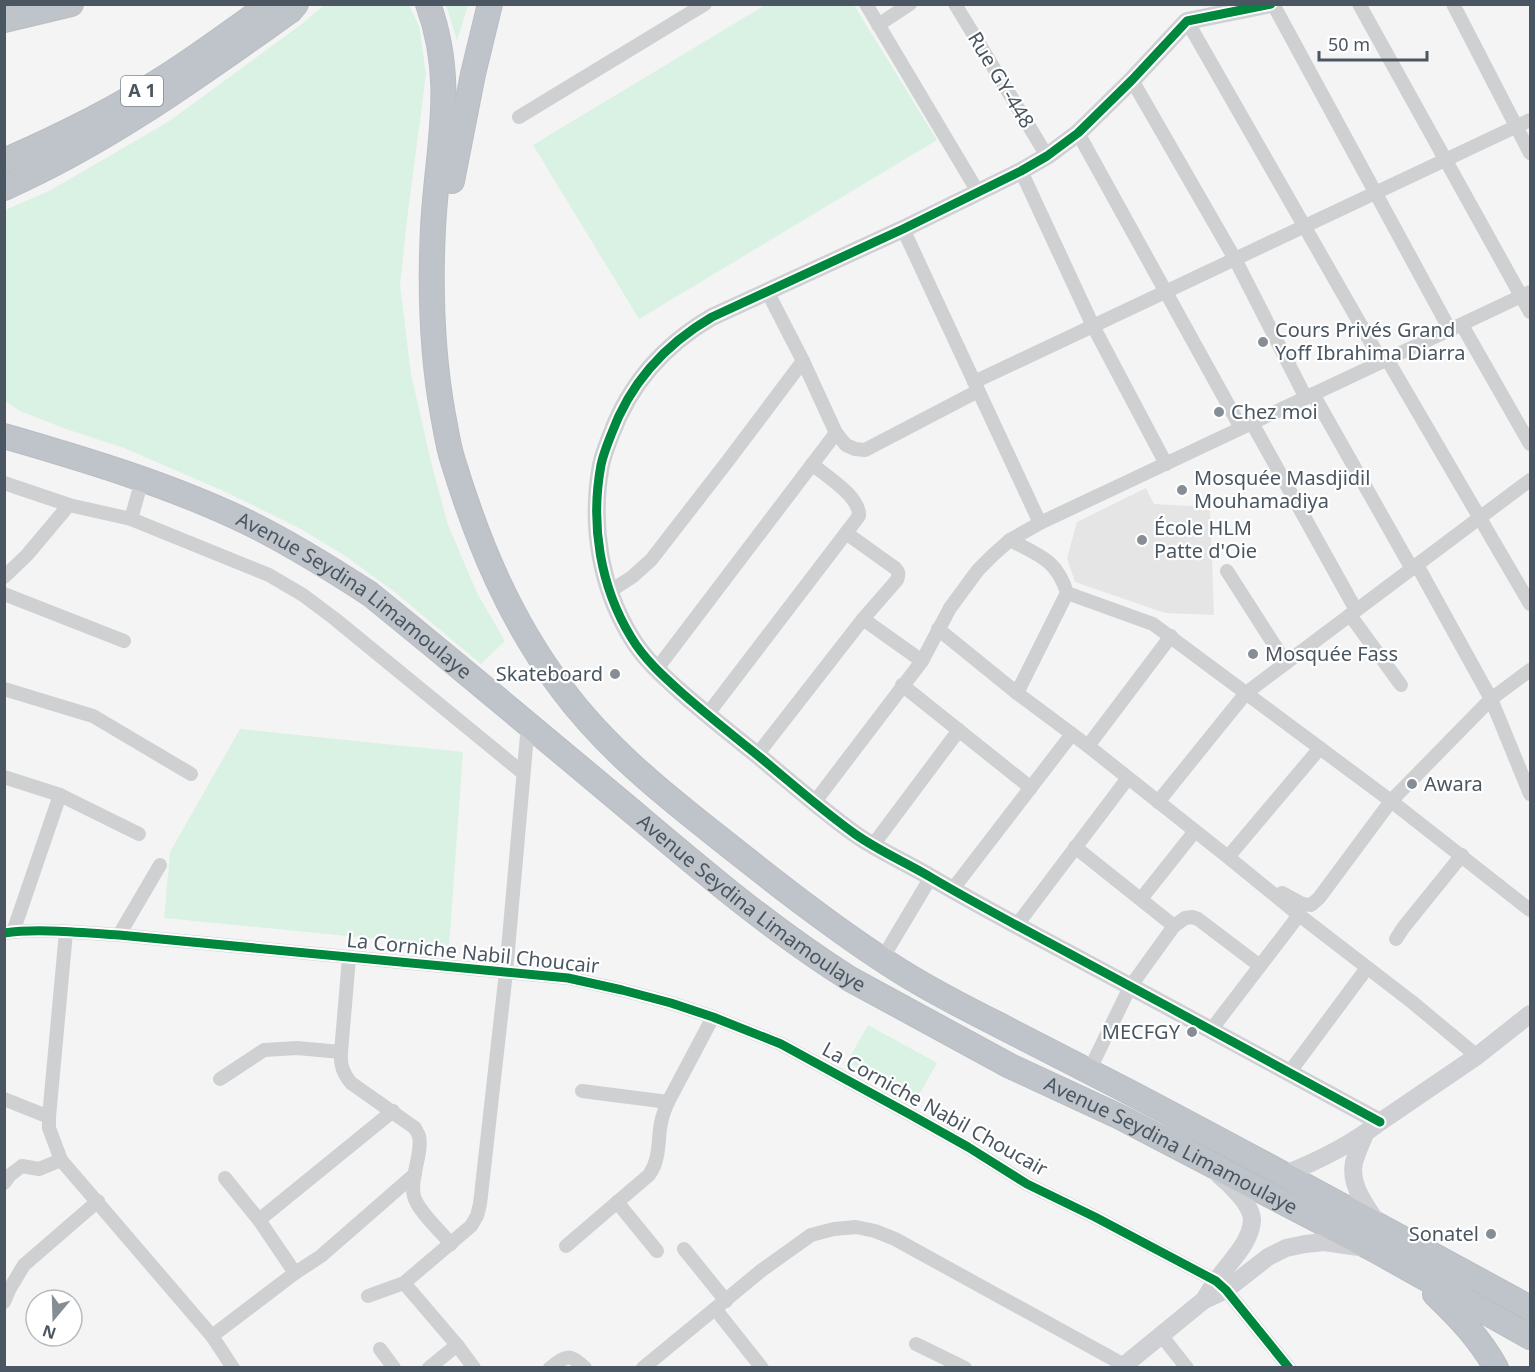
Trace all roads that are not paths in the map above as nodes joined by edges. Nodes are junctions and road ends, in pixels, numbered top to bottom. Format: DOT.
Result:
graph roads {
  1 [pos="270,4"];
  2 [pos="296,4"];
  3 [pos="428,4"];
  4 [pos="490,4"];
  5 [pos="705,4"];
  6 [pos="866,4"];
  7 [pos="910,4"];
  8 [pos="955,4"];
  9 [pos="1272,4"];
  10 [pos="1359,4"];
  11 [pos="1453,4"];
  12 [pos="68,5"];
  13 [pos="4,20"];
  14 [pos="1187,21"];
  15 [pos="878,25"];
  16 [pos="4,29"];
  17 [pos="1132,80"];
  18 [pos="519,117"];
  19 [pos="1530,120"];
  20 [pos="1517,127"];
  21 [pos="1078,133"];
  22 [pos="1530,153"];
  23 [pos="1047,156"];
  24 [pos="1446,160"];
  25 [pos="4,161"];
  26 [pos="1021,171"];
  27 [pos="4,188"];
  28 [pos="978,192"];
  29 [pos="1375,193"];
  30 [pos="1304,227"];
  31 [pos="903,229"];
  32 [pos="1236,259"];
  33 [pos="433,274"];
  34 [pos="767,291"];
  35 [pos="1166,292"];
  36 [pos="1526,294"];
  37 [pos="1530,312"];
  38 [pos="1093,326"];
  39 [pos="1456,327"];
  40 [pos="802,361"];
  41 [pos="1384,361"];
  42 [pos="976,386"];
  43 [pos="1310,396"];
  44 [pos="1247,426"];
  45 [pos="4,429"];
  46 [pos="836,433"];
  47 [pos="4,436"];
  48 [pos="1530,444"];
  49 [pos="77,458"];
  50 [pos="812,464"];
  51 [pos="1166,464"];
  52 [pos="142,480"];
  53 [pos="1530,480"];
  54 [pos="4,483"];
  55 [pos="69,505"];
  56 [pos="1480,518"];
  57 [pos="131,519"];
  58 [pos="1040,523"];
  59 [pos="846,533"];
  60 [pos="1010,540"];
  61 [pos="1415,567"];
  62 [pos="1227,571"];
  63 [pos="4,577"];
  64 [pos="609,592"];
  65 [pos="1067,593"];
  66 [pos="4,594"];
  67 [pos="1530,604"];
  68 [pos="1353,613"];
  69 [pos="863,619"];
  70 [pos="938,629"];
  71 [pos="1171,636"];
  72 [pos="124,641"];
  73 [pos="922,661"];
  74 [pos="1286,663"];
  75 [pos="656,670"];
  76 [pos="1530,670"];
  77 [pos="1401,685"];
  78 [pos="902,686"];
  79 [pos="4,689"];
  80 [pos="1017,693"];
  81 [pos="1246,693"];
  82 [pos="1491,699"];
  83 [pos="707,715"];
  84 [pos="528,724"];
  85 [pos="959,730"];
  86 [pos="1072,734"];
  87 [pos="1088,746"];
  88 [pos="1320,748"];
  89 [pos="757,755"];
  90 [pos="523,773"];
  91 [pos="191,774"];
  92 [pos="4,777"];
  93 [pos="1128,778"];
  94 [pos="1030,788"];
  95 [pos="1530,794"];
  96 [pos="60,795"];
  97 [pos="1158,801"];
  98 [pos="1391,801"];
  99 [pos="814,803"];
  100 [pos="1195,831"];
  101 [pos="139,834"];
  102 [pos="873,845"];
  103 [pos="1076,848"];
  104 [pos="1461,855"];
  105 [pos="1228,857"];
  106 [pos="160,865"];
  107 [pos="931,877"];
  108 [pos="1262,884"];
  109 [pos="952,890"];
  110 [pos="1141,899"];
  111 [pos="1530,910"];
  112 [pos="1299,915"];
  113 [pos="1016,926"];
  114 [pos="1174,926"];
  115 [pos="9,932"];
  116 [pos="66,932"];
  117 [pos="119,935"];
  118 [pos="1396,939"];
  119 [pos="349,957"];
  120 [pos="882,959"];
  121 [pos="1260,966"];
  122 [pos="1367,968"];
  123 [pos="506,972"];
  124 [pos="1130,987"];
  125 [pos="1530,1014"];
  126 [pos="713,1017"];
  127 [pos="1210,1030"];
  128 [pos="340,1052"];
  129 [pos="1477,1056"];
  130 [pos="1089,1071"];
  131 [pos="1289,1073"];
  132 [pos="220,1078"];
  133 [pos="582,1091"];
  134 [pos="4,1099"];
  135 [pos="668,1102"];
  136 [pos="393,1111"];
  137 [pos="48,1117"];
  138 [pos="1380,1122"];
  139 [pos="1365,1134"];
  140 [pos="1194,1155"];
  141 [pos="61,1160"];
  142 [pos="415,1174"];
  143 [pos="1285,1174"];
  144 [pos="225,1178"];
  145 [pos="4,1183"];
  146 [pos="98,1202"];
  147 [pos="617,1202"];
  148 [pos="259,1220"];
  149 [pos="1378,1224"];
  150 [pos="451,1244"];
  151 [pos="566,1245"];
  152 [pos="684,1250"];
  153 [pos="1375,1250"];
  154 [pos="657,1251"];
  155 [pos="1412,1271"];
  156 [pos="295,1273"];
  157 [pos="404,1283"];
  158 [pos="1221,1286"];
  159 [pos="368,1296"];
  160 [pos="4,1302"];
  161 [pos="721,1305"];
  162 [pos="1530,1308"];
  163 [pos="1161,1335"];
  164 [pos="212,1336"];
  165 [pos="1530,1337"];
  166 [pos="916,1344"];
  167 [pos="457,1345"];
  168 [pos="380,1349"];
  169 [pos="1123,1366"];
  170 [pos="233,1368"];
  171 [pos="394,1368"];
  172 [pos="429,1368"];
  173 [pos="474,1368"];
  174 [pos="550,1368"];
  175 [pos="585,1368"];
  176 [pos="643,1368"];
  177 [pos="762,1368"];
  178 [pos="965,1368"];
  179 [pos="1187,1368"];
  180 [pos="1289,1368"];
  181 [pos="1496,1368"];
  1 -- 25 [label="highway, A 1"];
  2 -- 27 [label="highway"];
  3 -- 33 [label="highway"];
  4 -- 33 [label="highway"];
  5 -- 18 [label="street"];
  6 -- 15 [label="street"];
  7 -- 15 [label="street"];
  8 -- 23 [label="street, Rue GY-448"];
  9 -- 14 [label="street"];
  9 -- 29 [label="street"];
  10 -- 24 [label="street"];
  11 -- 20 [label="street"];
  12 -- 13 [label="highway"];
  12 -- 16 [label="highway"];
  14 -- 17 [label="street"];
  14 -- 30 [label="street"];
  15 -- 28 [label="street"];
  17 -- 21 [label="street"];
  17 -- 32 [label="street"];
  19 -- 20 [label="street"];
  20 -- 22 [label="street"];
  20 -- 24 [label="street"];
  21 -- 23 [label="street"];
  21 -- 35 [label="street"];
  23 -- 26 [label="street"];
  24 -- 29 [label="street"];
  24 -- 36 [label="street"];
  26 -- 28 [label="street"];
  26 -- 38 [label="street"];
  28 -- 31 [label="street"];
  29 -- 30 [label="street"];
  29 -- 39 [label="street"];
  30 -- 32 [label="street"];
  30 -- 41 [label="street"];
  31 -- 34 [label="street"];
  31 -- 42 [label="street"];
  32 -- 35 [label="street"];
  32 -- 43 [label="street"];
  33 -- 120 [label="highway, Avenue Seydina Limamoulaye"];
  34 -- 40 [label="street"];
  34 -- 64 [label="street"];
  35 -- 38 [label="street"];
  35 -- 44 [label="street"];
  36 -- 37 [label="street"];
  36 -- 39 [label="street"];
  38 -- 42 [label="street"];
  38 -- 51 [label="street"];
  39 -- 41 [label="street"];
  39 -- 48 [label="street"];
  40 -- 46 [label="street"];
  40 -- 64 [label="street"];
  41 -- 43 [label="street"];
  41 -- 56 [label="street"];
  42 -- 46 [label="street"];
  42 -- 58 [label="street"];
  43 -- 44 [label="street"];
  43 -- 61 [label="street"];
  44 -- 51 [label="street"];
  44 -- 68 [label="street"];
  45 -- 49 [label="highway"];
  46 -- 50 [label="street"];
  47 -- 49 [label="highway, Avenue Seydina Limamoulaye"];
  49 -- 52 [label="highway, Avenue Seydina Limamoulaye"];
  50 -- 59 [label="street"];
  50 -- 75 [label="street"];
  51 -- 58 [label="street"];
  52 -- 57 [label="street"];
  52 -- 84 [label="highway, Avenue Seydina Limamoulaye"];
  53 -- 56 [label="street"];
  54 -- 55 [label="street"];
  55 -- 57 [label="street"];
  55 -- 63 [label="street"];
  56 -- 61 [label="street"];
  56 -- 67 [label="street"];
  57 -- 90 [label="street"];
  58 -- 60 [label="street"];
  59 -- 69 [label="street"];
  59 -- 83 [label="street"];
  60 -- 65 [label="street"];
  60 -- 70 [label="street"];
  61 -- 68 [label="street"];
  61 -- 82 [label="street"];
  62 -- 74 [label="street"];
  64 -- 75 [label="street"];
  65 -- 71 [label="street"];
  65 -- 80 [label="street"];
  66 -- 72 [label="street"];
  68 -- 74 [label="street"];
  68 -- 77 [label="street"];
  69 -- 73 [label="street"];
  69 -- 89 [label="street"];
  70 -- 73 [label="street"];
  70 -- 80 [label="street"];
  71 -- 81 [label="street"];
  71 -- 87 [label="street"];
  73 -- 78 [label="street"];
  74 -- 81 [label="street"];
  75 -- 83 [label="street"];
  76 -- 82 [label="street"];
  78 -- 85 [label="street"];
  78 -- 99 [label="street"];
  79 -- 91 [label="street"];
  80 -- 86 [label="street"];
  81 -- 88 [label="street"];
  81 -- 97 [label="street"];
  82 -- 95 [label="street"];
  82 -- 98 [label="street"];
  83 -- 89 [label="street"];
  84 -- 90 [label="street"];
  84 -- 140 [label="highway, Avenue Seydina Limamoulaye"];
  85 -- 94 [label="street"];
  85 -- 102 [label="street"];
  86 -- 87 [label="street"];
  86 -- 94 [label="street"];
  87 -- 93 [label="street"];
  88 -- 98 [label="street"];
  88 -- 105 [label="street"];
  89 -- 99 [label="street"];
  90 -- 123 [label="street"];
  92 -- 96 [label="street"];
  93 -- 97 [label="street"];
  93 -- 103 [label="street"];
  94 -- 109 [label="street"];
  96 -- 101 [label="street"];
  96 -- 115 [label="street"];
  97 -- 100 [label="street"];
  98 -- 104 [label="street"];
  98 -- 108 [label="street"];
  99 -- 102 [label="street"];
  100 -- 105 [label="street"];
  100 -- 110 [label="street"];
  102 -- 107 [label="street"];
  103 -- 110 [label="street"];
  103 -- 113 [label="street"];
  104 -- 111 [label="street"];
  104 -- 118 [label="street"];
  105 -- 108 [label="street"];
  106 -- 117 [label="street"];
  107 -- 109 [label="street"];
  107 -- 120 [label="street"];
  108 -- 112 [label="street"];
  109 -- 113 [label="street"];
  110 -- 114 [label="street"];
  112 -- 121 [label="street"];
  112 -- 122 [label="street"];
  113 -- 124 [label="street"];
  114 -- 121 [label="street"];
  114 -- 124 [label="street"];
  115 -- 116 [label="street, La Corniche Nabil Choucair"];
  116 -- 117 [label="street, La Corniche Nabil Choucair"];
  116 -- 137 [label="street"];
  117 -- 119 [label="street, La Corniche Nabil Choucair"];
  119 -- 123 [label="street, La Corniche Nabil Choucair"];
  119 -- 128 [label="street"];
  120 -- 130 [label="highway, Avenue Seydina Limamoulaye"];
  121 -- 127 [label="street"];
  122 -- 129 [label="street"];
  122 -- 131 [label="street"];
  123 -- 126 [label="street, La Corniche Nabil Choucair"];
  123 -- 150 [label="street"];
  124 -- 127 [label="street"];
  124 -- 130 [label="street"];
  125 -- 129 [label="street"];
  126 -- 135 [label="street"];
  126 -- 158 [label="street, La Corniche Nabil Choucair"];
  127 -- 131 [label="street"];
  128 -- 132 [label="street"];
  128 -- 136 [label="street"];
  129 -- 138 [label="street"];
  130 -- 143 [label="highway, Avenue Seydina Limamoulaye"];
  131 -- 138 [label="street"];
  133 -- 135 [label="street"];
  134 -- 137 [label="street"];
  135 -- 147 [label="street"];
  136 -- 142 [label="street"];
  136 -- 148 [label="street"];
  137 -- 141 [label="street"];
  138 -- 139 [label="street"];
  139 -- 143 [label="street"];
  139 -- 149 [label="street"];
  140 -- 153 [label="highway, Avenue Seydina Limamoulaye"];
  140 -- 158 [label="street"];
  141 -- 145 [label="street"];
  141 -- 146 [label="street"];
  142 -- 150 [label="street"];
  142 -- 156 [label="street"];
  143 -- 149 [label="highway, Avenue Seydina Limamoulaye"];
  144 -- 148 [label="street"];
  146 -- 160 [label="street"];
  146 -- 164 [label="street"];
  147 -- 151 [label="street"];
  147 -- 154 [label="street"];
  148 -- 156 [label="street"];
  149 -- 162 [label="highway, Avenue Seydina Limamoulaye"];
  150 -- 157 [label="street"];
  152 -- 161 [label="street"];
  153 -- 155 [label="highway, Avenue Seydina Limamoulaye"];
  153 -- 158 [label="street"];
  155 -- 165 [label="highway, Avenue Seydina Limamoulaye"];
  155 -- 181 [label="highway"];
  156 -- 164 [label="street"];
  157 -- 159 [label="street"];
  157 -- 167 [label="street"];
  158 -- 163 [label="street"];
  158 -- 180 [label="street"];
  161 -- 169 [label="street"];
  161 -- 176 [label="street"];
  161 -- 177 [label="street"];
  163 -- 169 [label="street"];
  163 -- 179 [label="street"];
  164 -- 170 [label="street"];
  166 -- 178 [label="street"];
  167 -- 172 [label="street"];
  167 -- 173 [label="street"];
  168 -- 171 [label="street"];
  174 -- 175 [label="street"];
}
